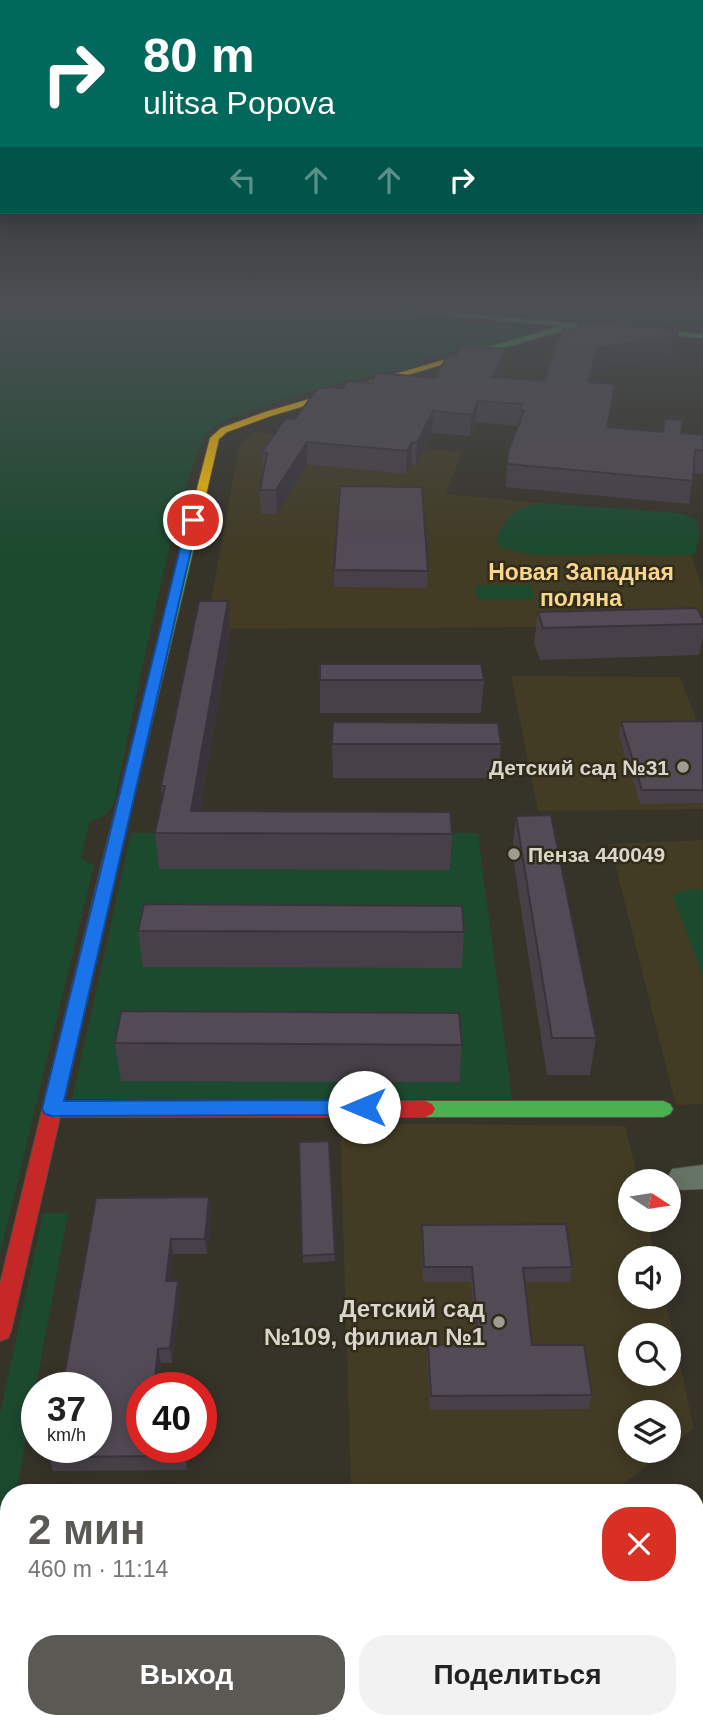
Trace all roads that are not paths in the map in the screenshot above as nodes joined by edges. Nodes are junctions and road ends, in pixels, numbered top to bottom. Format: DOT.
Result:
graph roads {
  1 [pos="355,389"];
  2 [pos="52,1109"];
  3 [pos="663,1109"];
  4 [pos="0,1331"];
  1 -- 2 [label="street"];
  2 -- 3 [label="street"];
  2 -- 4 [label="street"];
}
